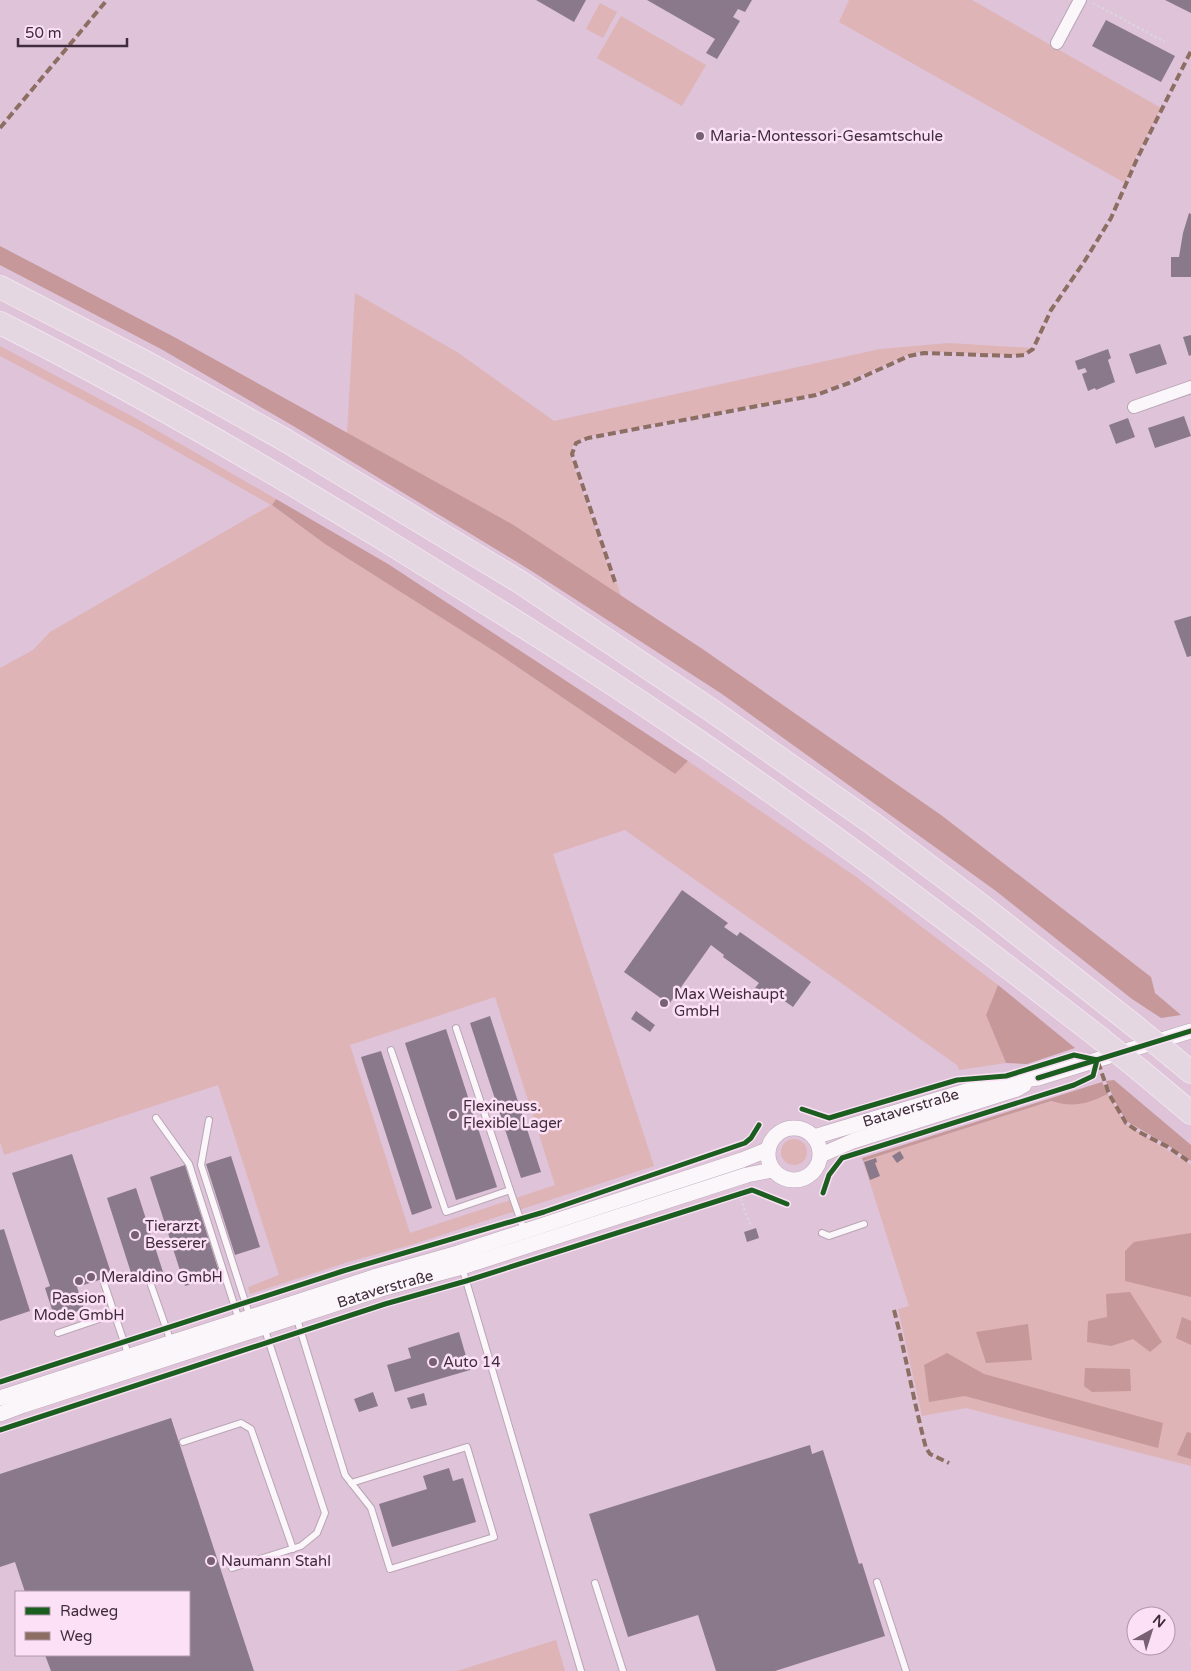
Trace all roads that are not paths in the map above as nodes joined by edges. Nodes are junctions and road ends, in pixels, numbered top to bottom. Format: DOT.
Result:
graph roads {
  1 [pos="1080,0"];
  2 [pos="1057,43"];
  3 [pos="0,287"];
  4 [pos="0,323"];
  5 [pos="1191,388"];
  6 [pos="1134,407"];
  7 [pos="456,1028"];
  8 [pos="1191,1031"];
  9 [pos="1099,1049"];
  10 [pos="391,1050"];
  11 [pos="1191,1072"];
  12 [pos="1038,1078"];
  13 [pos="1191,1113"];
  14 [pos="156,1118"];
  15 [pos="209,1120"];
  16 [pos="814,1137"];
  17 [pos="767,1150"];
  18 [pos="820,1155"];
  19 [pos="772,1170"];
  20 [pos="510,1190"];
  21 [pos="864,1224"];
  22 [pos="524,1232"];
  23 [pos="822,1233"];
  24 [pos="460,1260"];
  25 [pos="104,1283"];
  26 [pos="152,1285"];
  27 [pos="294,1310"];
  28 [pos="114,1314"];
  29 [pos="252,1324"];
  30 [pos="58,1333"];
  31 [pos="174,1349"];
  32 [pos="131,1363"];
  33 [pos="0,1398"];
  34 [pos="0,1414"];
  35 [pos="183,1442"];
  36 [pos="352,1484"];
  37 [pos="293,1549"];
  38 [pos="232,1568"];
  39 [pos="877,1582"];
  40 [pos="595,1583"];
  41 [pos="581,1671"];
  42 [pos="623,1671"];
  43 [pos="906,1671"];
  1 -- 2 [label="street"];
  3 -- 11 [label="highway, bridge"];
  4 -- 9 [label="highway"];
  5 -- 6 [label="street"];
  7 -- 20 [label="lane"];
  8 -- 9 [label="street, Bataverstraße"];
  9 -- 12 [label="street, Bataverstraße"];
  9 -- 13 [label="highway, bridge"];
  10 -- 20 [label="lane"];
  12 -- 16 [label="street, Bataverstraße"];
  12 -- 18 [label="street, Bataverstraße"];
  14 -- 29 [label="lane"];
  15 -- 29 [label="lane"];
  16 -- 17 [label="street"];
  16 -- 18 [label="street"];
  17 -- 19 [label="street"];
  17 -- 22 [label="street, Bataverstraße"];
  18 -- 19 [label="street"];
  19 -- 24 [label="street, Bataverstraße"];
  20 -- 22 [label="lane"];
  21 -- 23 [label="lane"];
  22 -- 24 [label="street, Bataverstraße"];
  24 -- 27 [label="street, Bataverstraße"];
  24 -- 41 [label="lane"];
  25 -- 28 [label="lane"];
  26 -- 31 [label="lane"];
  27 -- 29 [label="street, Bataverstraße"];
  27 -- 36 [label="lane"];
  28 -- 30 [label="lane"];
  28 -- 32 [label="lane"];
  29 -- 31 [label="street, Bataverstraße"];
  29 -- 37 [label="lane"];
  31 -- 32 [label="street, Bataverstraße"];
  32 -- 33 [label="street, Bataverstraße"];
  32 -- 34 [label="street, Bataverstraße"];
  35 -- 37 [label="lane"];
  36 -- 36 [label="lane"];
  37 -- 38 [label="lane"];
  39 -- 43 [label="lane"];
  40 -- 42 [label="lane"];
}
